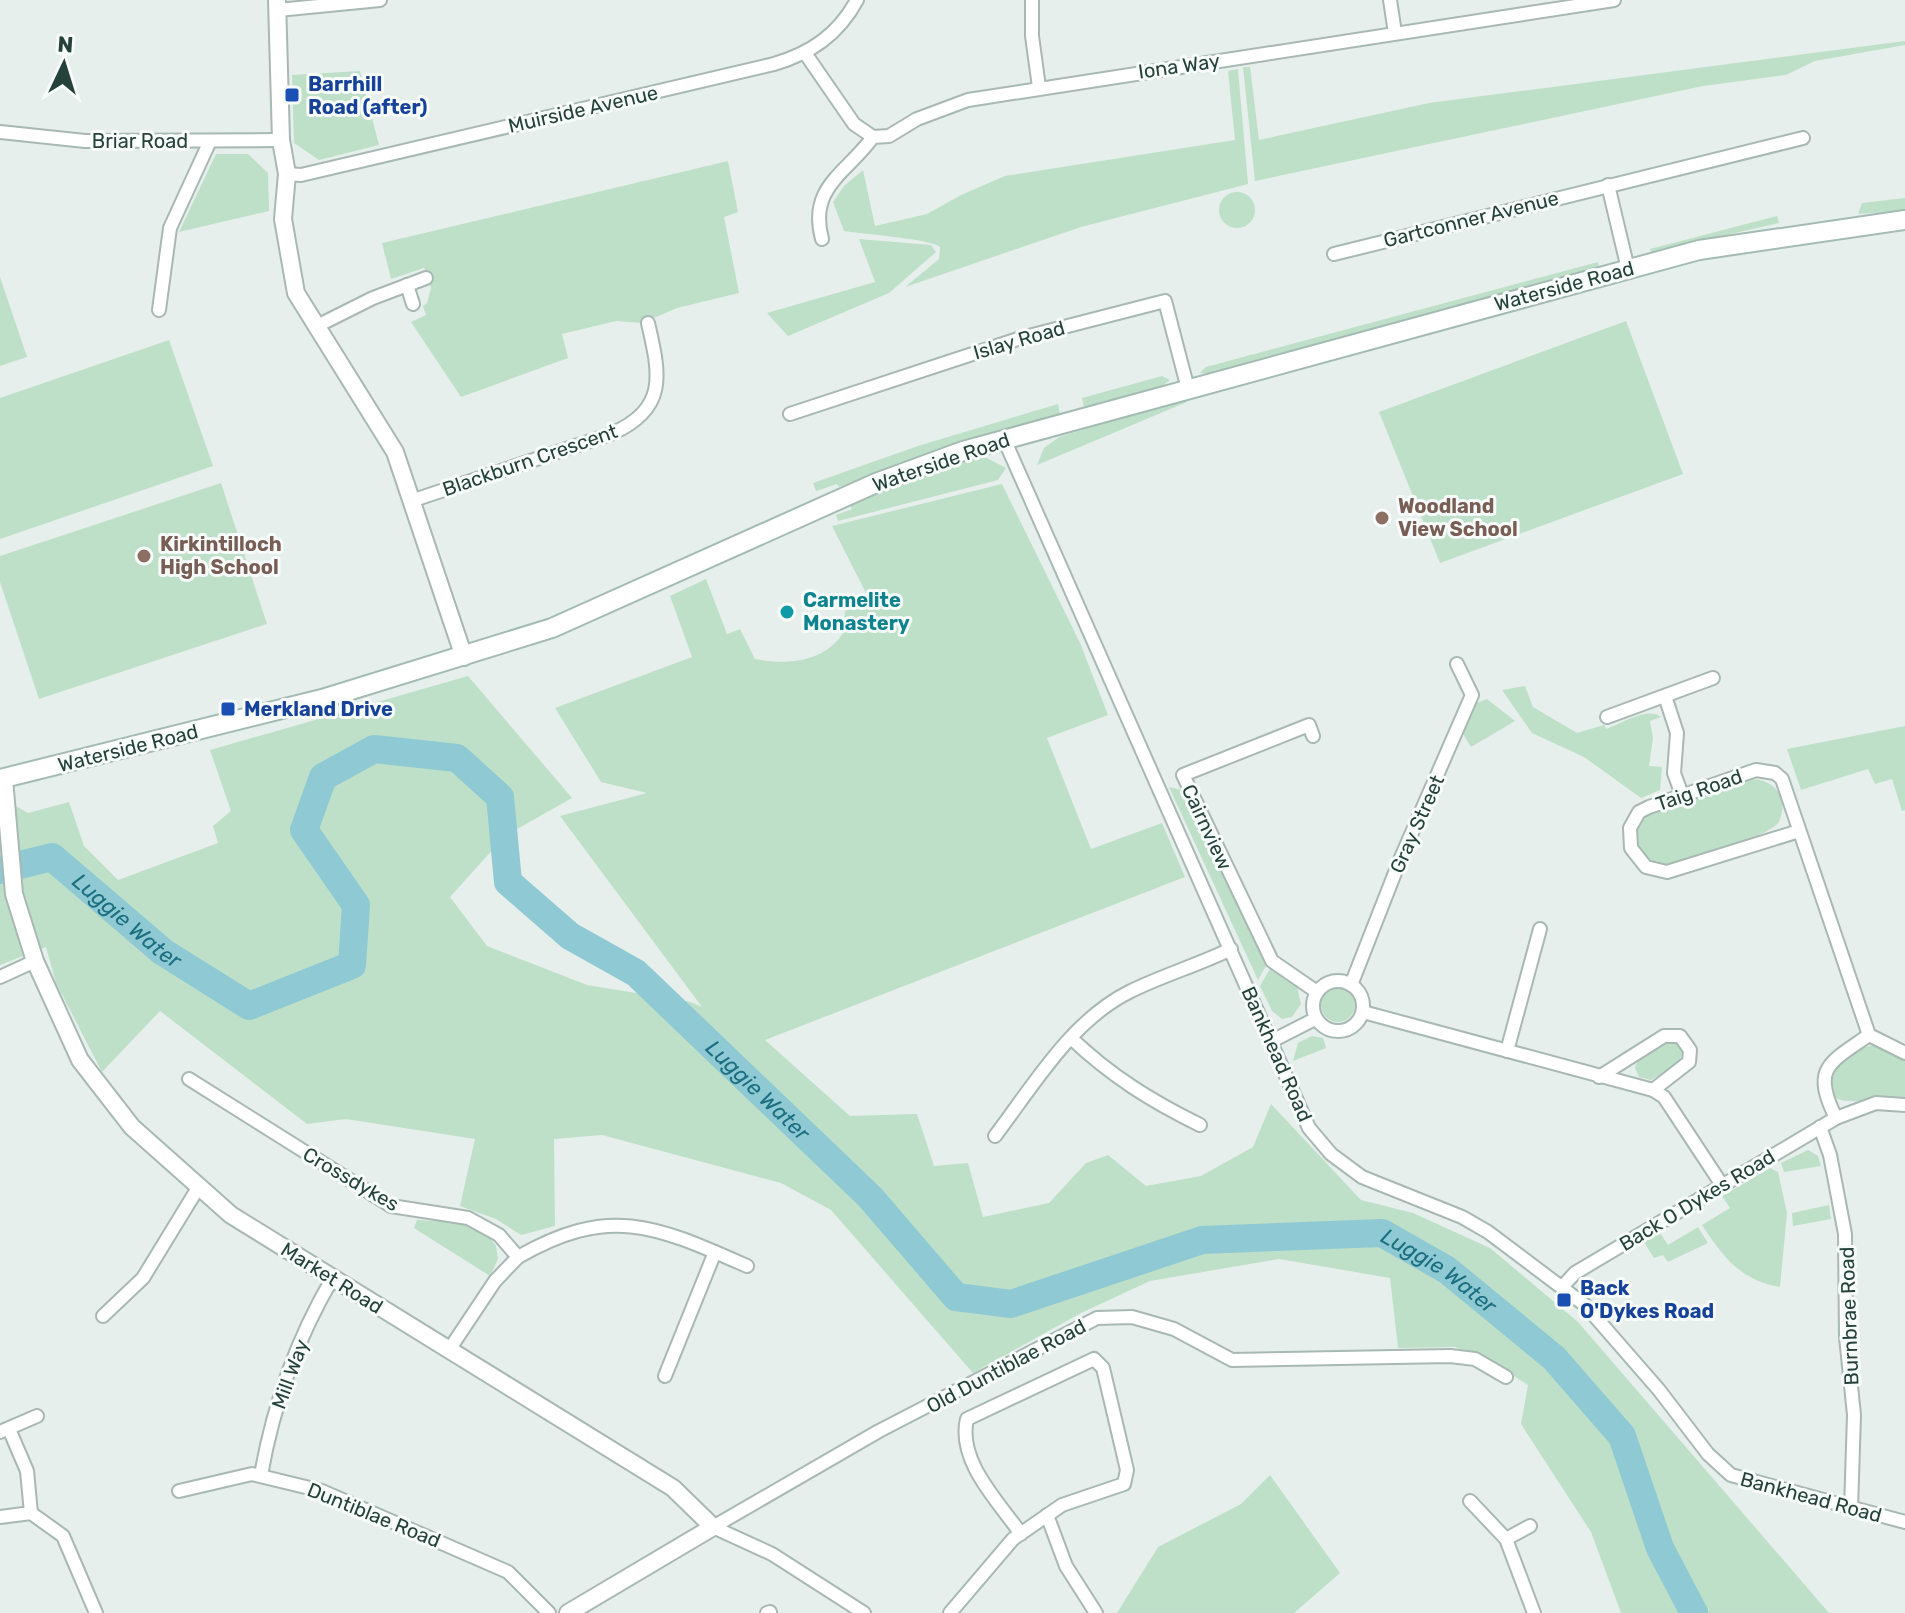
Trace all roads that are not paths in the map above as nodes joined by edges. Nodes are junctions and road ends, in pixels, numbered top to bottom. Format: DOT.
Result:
graph roads {
  1 [pos="380,0"];
  2 [pos="857,0"];
  3 [pos="1032,0"];
  4 [pos="1390,0"];
  5 [pos="1614,0"];
  6 [pos="278,5"];
  7 [pos="1395,33"];
  8 [pos="805,53"];
  9 [pos="1039,87"];
  10 [pos="0,132"];
  11 [pos="873,137"];
  12 [pos="1803,138"];
  13 [pos="281,140"];
  14 [pos="210,141"];
  15 [pos="287,174"];
  16 [pos="1608,185"];
  17 [pos="1905,220"];
  18 [pos="822,239"];
  19 [pos="1334,254"];
  20 [pos="1628,269"];
  21 [pos="426,278"];
  22 [pos="407,285"];
  23 [pos="413,304"];
  24 [pos="159,310"];
  25 [pos="648,323"];
  26 [pos="315,327"];
  27 [pos="1188,389"];
  28 [pos="790,414"];
  29 [pos="1004,439"];
  30 [pos="414,500"];
  31 [pos="464,657"];
  32 [pos="1457,664"];
  33 [pos="1713,678"];
  34 [pos="1665,696"];
  35 [pos="1607,717"];
  36 [pos="1313,736"];
  37 [pos="2,779"];
  38 [pos="1682,795"];
  39 [pos="1799,831"];
  40 [pos="1540,929"];
  41 [pos="1231,949"];
  42 [pos="35,961"];
  43 [pos="0,977"];
  44 [pos="1351,985"];
  45 [pos="1317,992"];
  46 [pos="1363,1012"];
  47 [pos="1315,1019"];
  48 [pos="1869,1035"];
  49 [pos="1071,1038"];
  50 [pos="1272,1041"];
  51 [pos="1507,1051"];
  52 [pos="1905,1053"];
  53 [pos="1599,1077"];
  54 [pos="189,1079"];
  55 [pos="1653,1090"];
  56 [pos="1905,1105"];
  57 [pos="1836,1118"];
  58 [pos="1200,1125"];
  59 [pos="1820,1127"];
  60 [pos="995,1136"];
  61 [pos="1722,1185"];
  62 [pos="198,1188"];
  63 [pos="715,1252"];
  64 [pos="518,1257"];
  65 [pos="747,1266"];
  66 [pos="332,1279"];
  67 [pos="1562,1287"];
  68 [pos="103,1316"];
  69 [pos="449,1350"];
  70 [pos="665,1376"];
  71 [pos="1506,1377"];
  72 [pos="37,1416"];
  73 [pos="4,1430"];
  74 [pos="261,1475"];
  75 [pos="179,1491"];
  76 [pos="1470,1501"];
  77 [pos="1851,1509"];
  78 [pos="31,1513"];
  79 [pos="1047,1515"];
  80 [pos="0,1517"];
  81 [pos="1905,1522"];
  82 [pos="1530,1526"];
  83 [pos="713,1527"];
  84 [pos="1021,1534"];
  85 [pos="1506,1539"];
  86 [pos="96,1613"];
  87 [pos="549,1613"];
  88 [pos="568,1613"];
  89 [pos="864,1613"];
  90 [pos="950,1613"];
  91 [pos="1096,1613"];
  92 [pos="1534,1613"];
  1 -- 6 [label="street"];
  2 -- 8 [label="street, Muirside Avenue"];
  3 -- 9 [label="street"];
  4 -- 7 [label="street"];
  5 -- 7 [label="street, Iona Way"];
  6 -- 13 [label="street"];
  7 -- 9 [label="street, Iona Way"];
  8 -- 11 [label="street"];
  8 -- 15 [label="street, Muirside Avenue"];
  9 -- 11 [label="street, Iona Way"];
  10 -- 14 [label="street, Briar Road"];
  11 -- 18 [label="street, Iona Way"];
  12 -- 16 [label="street, Gartconner Avenue"];
  13 -- 14 [label="street, Briar Road"];
  13 -- 15 [label="street"];
  14 -- 24 [label="street"];
  15 -- 26 [label="street"];
  16 -- 19 [label="street, Gartconner Avenue"];
  16 -- 20 [label="street"];
  17 -- 20 [label="main road, Waterside Road"];
  20 -- 27 [label="main road, Waterside Road"];
  21 -- 22 [label="street"];
  22 -- 23 [label="street"];
  22 -- 26 [label="street"];
  25 -- 30 [label="street, Blackburn Crescent"];
  26 -- 30 [label="street"];
  27 -- 28 [label="street, Islay Road"];
  27 -- 29 [label="main road, Waterside Road"];
  29 -- 31 [label="main road, Waterside Road"];
  29 -- 41 [label="street, Bankhead Road"];
  30 -- 31 [label="street"];
  31 -- 37 [label="main road, Waterside Road"];
  32 -- 44 [label="street, Gray Street"];
  33 -- 34 [label="street"];
  34 -- 35 [label="street"];
  34 -- 38 [label="street"];
  36 -- 45 [label="street, Cairnview"];
  37 -- 42 [label="street, Market Road"];
  38 -- 39 [label="street, Taig Road"];
  38 -- 39 [label="street, Taig Road"];
  39 -- 48 [label="street, Taig Road"];
  40 -- 51 [label="street"];
  41 -- 49 [label="street"];
  41 -- 50 [label="street, Bankhead Road"];
  42 -- 43 [label="street"];
  42 -- 62 [label="street, Market Road"];
  44 -- 45 [label="street"];
  44 -- 46 [label="street"];
  45 -- 47 [label="street"];
  46 -- 47 [label="street"];
  46 -- 51 [label="street"];
  47 -- 50 [label="street"];
  48 -- 52 [label="street"];
  48 -- 57 [label="street"];
  49 -- 58 [label="street"];
  49 -- 60 [label="street"];
  50 -- 67 [label="street, Bankhead Road"];
  51 -- 53 [label="street"];
  53 -- 55 [label="street"];
  53 -- 55 [label="street"];
  54 -- 64 [label="street, Crossdykes"];
  55 -- 61 [label="street"];
  56 -- 57 [label="street, Back O Dykes Road"];
  57 -- 59 [label="street, Back O Dykes Road"];
  59 -- 61 [label="street, Back O Dykes Road"];
  59 -- 77 [label="street, Burnbrae Road"];
  61 -- 67 [label="street, Back O Dykes Road"];
  62 -- 66 [label="street, Market Road"];
  62 -- 68 [label="street"];
  63 -- 64 [label="street"];
  63 -- 65 [label="street"];
  63 -- 70 [label="street"];
  64 -- 69 [label="street"];
  66 -- 69 [label="street, Market Road"];
  66 -- 74 [label="street, Mill Way"];
  67 -- 77 [label="street, Bankhead Road"];
  69 -- 83 [label="street, Market Road"];
  71 -- 83 [label="street, Old Duntiblae Road"];
  72 -- 73 [label="street"];
  73 -- 78 [label="street"];
  74 -- 75 [label="street, Duntiblae Road"];
  74 -- 87 [label="street, Duntiblae Road"];
  76 -- 85 [label="street"];
  77 -- 81 [label="street, Bankhead Road"];
  78 -- 80 [label="street"];
  78 -- 86 [label="street"];
  79 -- 84 [label="street"];
  79 -- 84 [label="street"];
  79 -- 91 [label="street"];
  82 -- 85 [label="street"];
  83 -- 88 [label="street"];
  83 -- 89 [label="street, Market Road"];
  84 -- 90 [label="street"];
  85 -- 92 [label="street"];
}
